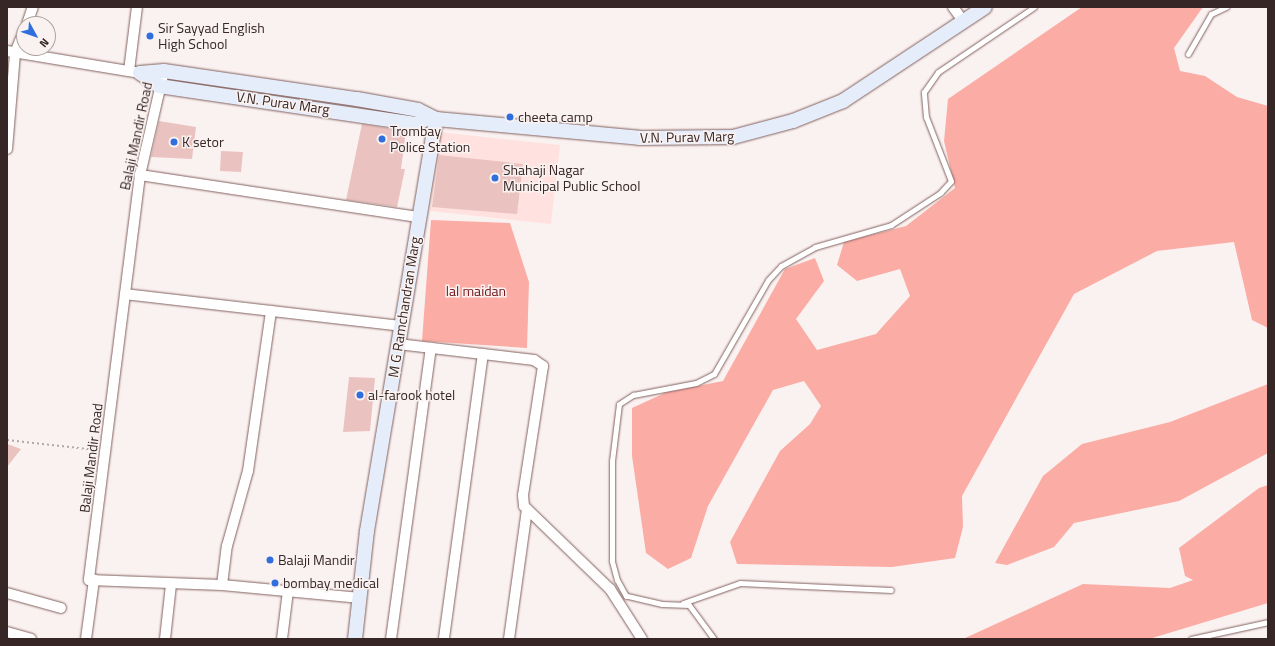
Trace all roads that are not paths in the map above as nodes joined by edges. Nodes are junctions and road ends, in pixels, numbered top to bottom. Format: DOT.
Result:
graph roads {
  1 [pos="137,7"];
  2 [pos="953,7"];
  3 [pos="984,7"];
  4 [pos="1034,7"];
  5 [pos="1226,7"];
  6 [pos="964,22"];
  7 [pos="7,46"];
  8 [pos="11,52"];
  9 [pos="1188,54"];
  10 [pos="164,71"];
  11 [pos="135,72"];
  12 [pos="159,86"];
  13 [pos="249,91"];
  14 [pos="432,118"];
  15 [pos="7,149"];
  16 [pos="140,175"];
  17 [pos="418,217"];
  18 [pos="125,294"];
  19 [pos="271,311"];
  20 [pos="402,326"];
  21 [pos="398,344"];
  22 [pos="431,348"];
  23 [pos="483,354"];
  24 [pos="527,509"];
  25 [pos="94,580"];
  26 [pos="222,585"];
  27 [pos="171,586"];
  28 [pos="891,590"];
  29 [pos="288,591"];
  30 [pos="7,593"];
  31 [pos="360,598"];
  32 [pos="683,603"];
  33 [pos="61,608"];
  34 [pos="1268,622"];
  35 [pos="7,632"];
  36 [pos="444,638"];
  37 [pos="31,639"];
  38 [pos="86,639"];
  39 [pos="165,639"];
  40 [pos="282,639"];
  41 [pos="355,639"];
  42 [pos="391,639"];
  43 [pos="509,639"];
  44 [pos="642,639"];
  45 [pos="714,639"];
  46 [pos="1191,639"];
  1 -- 11 [label="street"];
  2 -- 6 [label="street"];
  3 -- 6 [label="street, V.N. Purav Marg"];
  4 -- 32 [label="lane"];
  5 -- 9 [label="lane"];
  6 -- 14 [label="street, V.N. Purav Marg"];
  7 -- 8 [label="street"];
  8 -- 11 [label="street, V.N. Purav Marg"];
  8 -- 15 [label="street"];
  10 -- 11 [label="street, V.N. Purav Marg"];
  10 -- 12 [label="street, Balaji Mandir Road"];
  10 -- 13 [label="street, V.N. Purav Marg"];
  11 -- 12 [label="street, V.N. Purav Marg"];
  12 -- 13 [label="street, V.N. Purav Marg"];
  12 -- 16 [label="street, Balaji Mandir Road"];
  13 -- 14 [label="street, V.N. Purav Marg"];
  14 -- 17 [label="street, M G Ramchandran Marg"];
  16 -- 17 [label="street"];
  16 -- 18 [label="street, Balaji Mandir Road"];
  17 -- 20 [label="street, M G Ramchandran Marg"];
  18 -- 19 [label="street"];
  18 -- 25 [label="street, Balaji Mandir Road"];
  19 -- 20 [label="street"];
  19 -- 26 [label="street"];
  20 -- 21 [label="street, M G Ramchandran Marg"];
  21 -- 22 [label="street"];
  21 -- 31 [label="street, M G Ramchandran Marg"];
  22 -- 23 [label="street"];
  22 -- 42 [label="street"];
  23 -- 24 [label="street"];
  23 -- 36 [label="street"];
  24 -- 43 [label="street"];
  24 -- 44 [label="street"];
  25 -- 27 [label="street"];
  25 -- 38 [label="street"];
  26 -- 27 [label="street"];
  26 -- 29 [label="street"];
  27 -- 39 [label="street"];
  28 -- 32 [label="lane"];
  29 -- 31 [label="street"];
  29 -- 40 [label="street"];
  30 -- 33 [label="street"];
  31 -- 41 [label="street, M G Ramchandran Marg"];
  32 -- 45 [label="lane"];
  34 -- 46 [label="lane"];
  35 -- 37 [label="street"];
}
